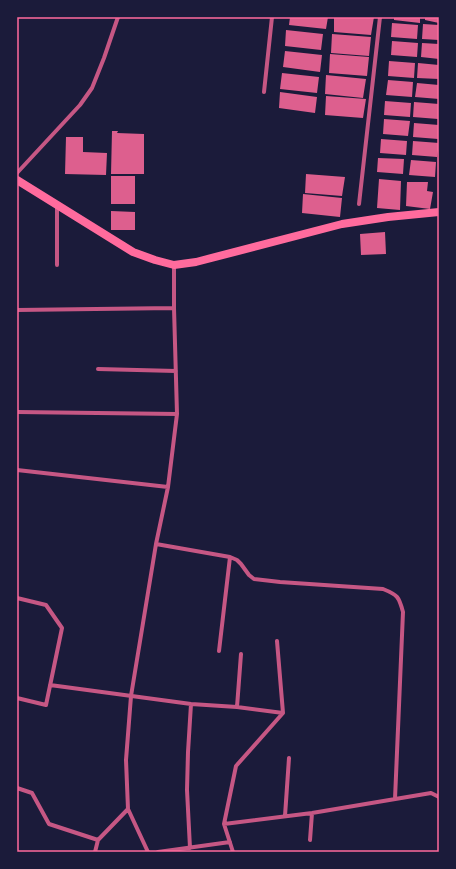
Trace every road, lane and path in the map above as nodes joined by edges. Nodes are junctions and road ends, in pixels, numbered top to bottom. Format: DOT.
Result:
graph roads {
  1 [pos="118,17"];
  2 [pos="272,17"];
  3 [pos="380,17"];
  4 [pos="264,92"];
  5 [pos="17,173"];
  6 [pos="17,180"];
  7 [pos="359,204"];
  8 [pos="57,205"];
  9 [pos="439,212"];
  10 [pos="57,265"];
  11 [pos="174,265"];
  12 [pos="174,308"];
  13 [pos="17,310"];
  14 [pos="98,369"];
  15 [pos="176,371"];
  16 [pos="17,412"];
  17 [pos="177,414"];
  18 [pos="17,470"];
  19 [pos="168,487"];
  20 [pos="156,544"];
  21 [pos="230,557"];
  22 [pos="17,598"];
  23 [pos="277,641"];
  24 [pos="219,651"];
  25 [pos="241,654"];
  26 [pos="50,685"];
  27 [pos="131,696"];
  28 [pos="17,698"];
  29 [pos="191,704"];
  30 [pos="236,707"];
  31 [pos="283,713"];
  32 [pos="289,758"];
  33 [pos="17,788"];
  34 [pos="439,796"];
  35 [pos="395,799"];
  36 [pos="128,808"];
  37 [pos="312,813"];
  38 [pos="285,816"];
  39 [pos="224,824"];
  40 [pos="98,840"];
  41 [pos="310,840"];
  42 [pos="230,842"];
  43 [pos="190,848"];
  44 [pos="95,852"];
  45 [pos="148,852"];
  46 [pos="158,852"];
  47 [pos="233,852"];
  1 -- 5 [label="street"];
  2 -- 4 [label="street"];
  3 -- 7 [label="street"];
  6 -- 8 [label="main road"];
  8 -- 10 [label="street"];
  8 -- 11 [label="main road"];
  9 -- 11 [label="main road"];
  11 -- 12 [label="street"];
  12 -- 13 [label="street"];
  12 -- 15 [label="street"];
  14 -- 15 [label="street"];
  15 -- 17 [label="street"];
  16 -- 17 [label="street"];
  17 -- 19 [label="street"];
  18 -- 19 [label="street"];
  19 -- 20 [label="street"];
  20 -- 21 [label="street"];
  20 -- 27 [label="street"];
  21 -- 24 [label="street"];
  21 -- 35 [label="street"];
  22 -- 26 [label="street"];
  23 -- 31 [label="street"];
  25 -- 30 [label="street"];
  26 -- 27 [label="street"];
  26 -- 28 [label="street"];
  27 -- 29 [label="street"];
  27 -- 36 [label="street"];
  29 -- 30 [label="street"];
  29 -- 43 [label="street"];
  30 -- 31 [label="street"];
  31 -- 39 [label="street"];
  32 -- 38 [label="street"];
  33 -- 40 [label="street"];
  34 -- 35 [label="street"];
  35 -- 37 [label="street"];
  36 -- 40 [label="street"];
  36 -- 45 [label="street"];
  37 -- 38 [label="street"];
  37 -- 41 [label="street"];
  38 -- 39 [label="street"];
  39 -- 42 [label="street"];
  40 -- 44 [label="street"];
  42 -- 43 [label="street"];
  42 -- 47 [label="street"];
  43 -- 46 [label="street"];
}
